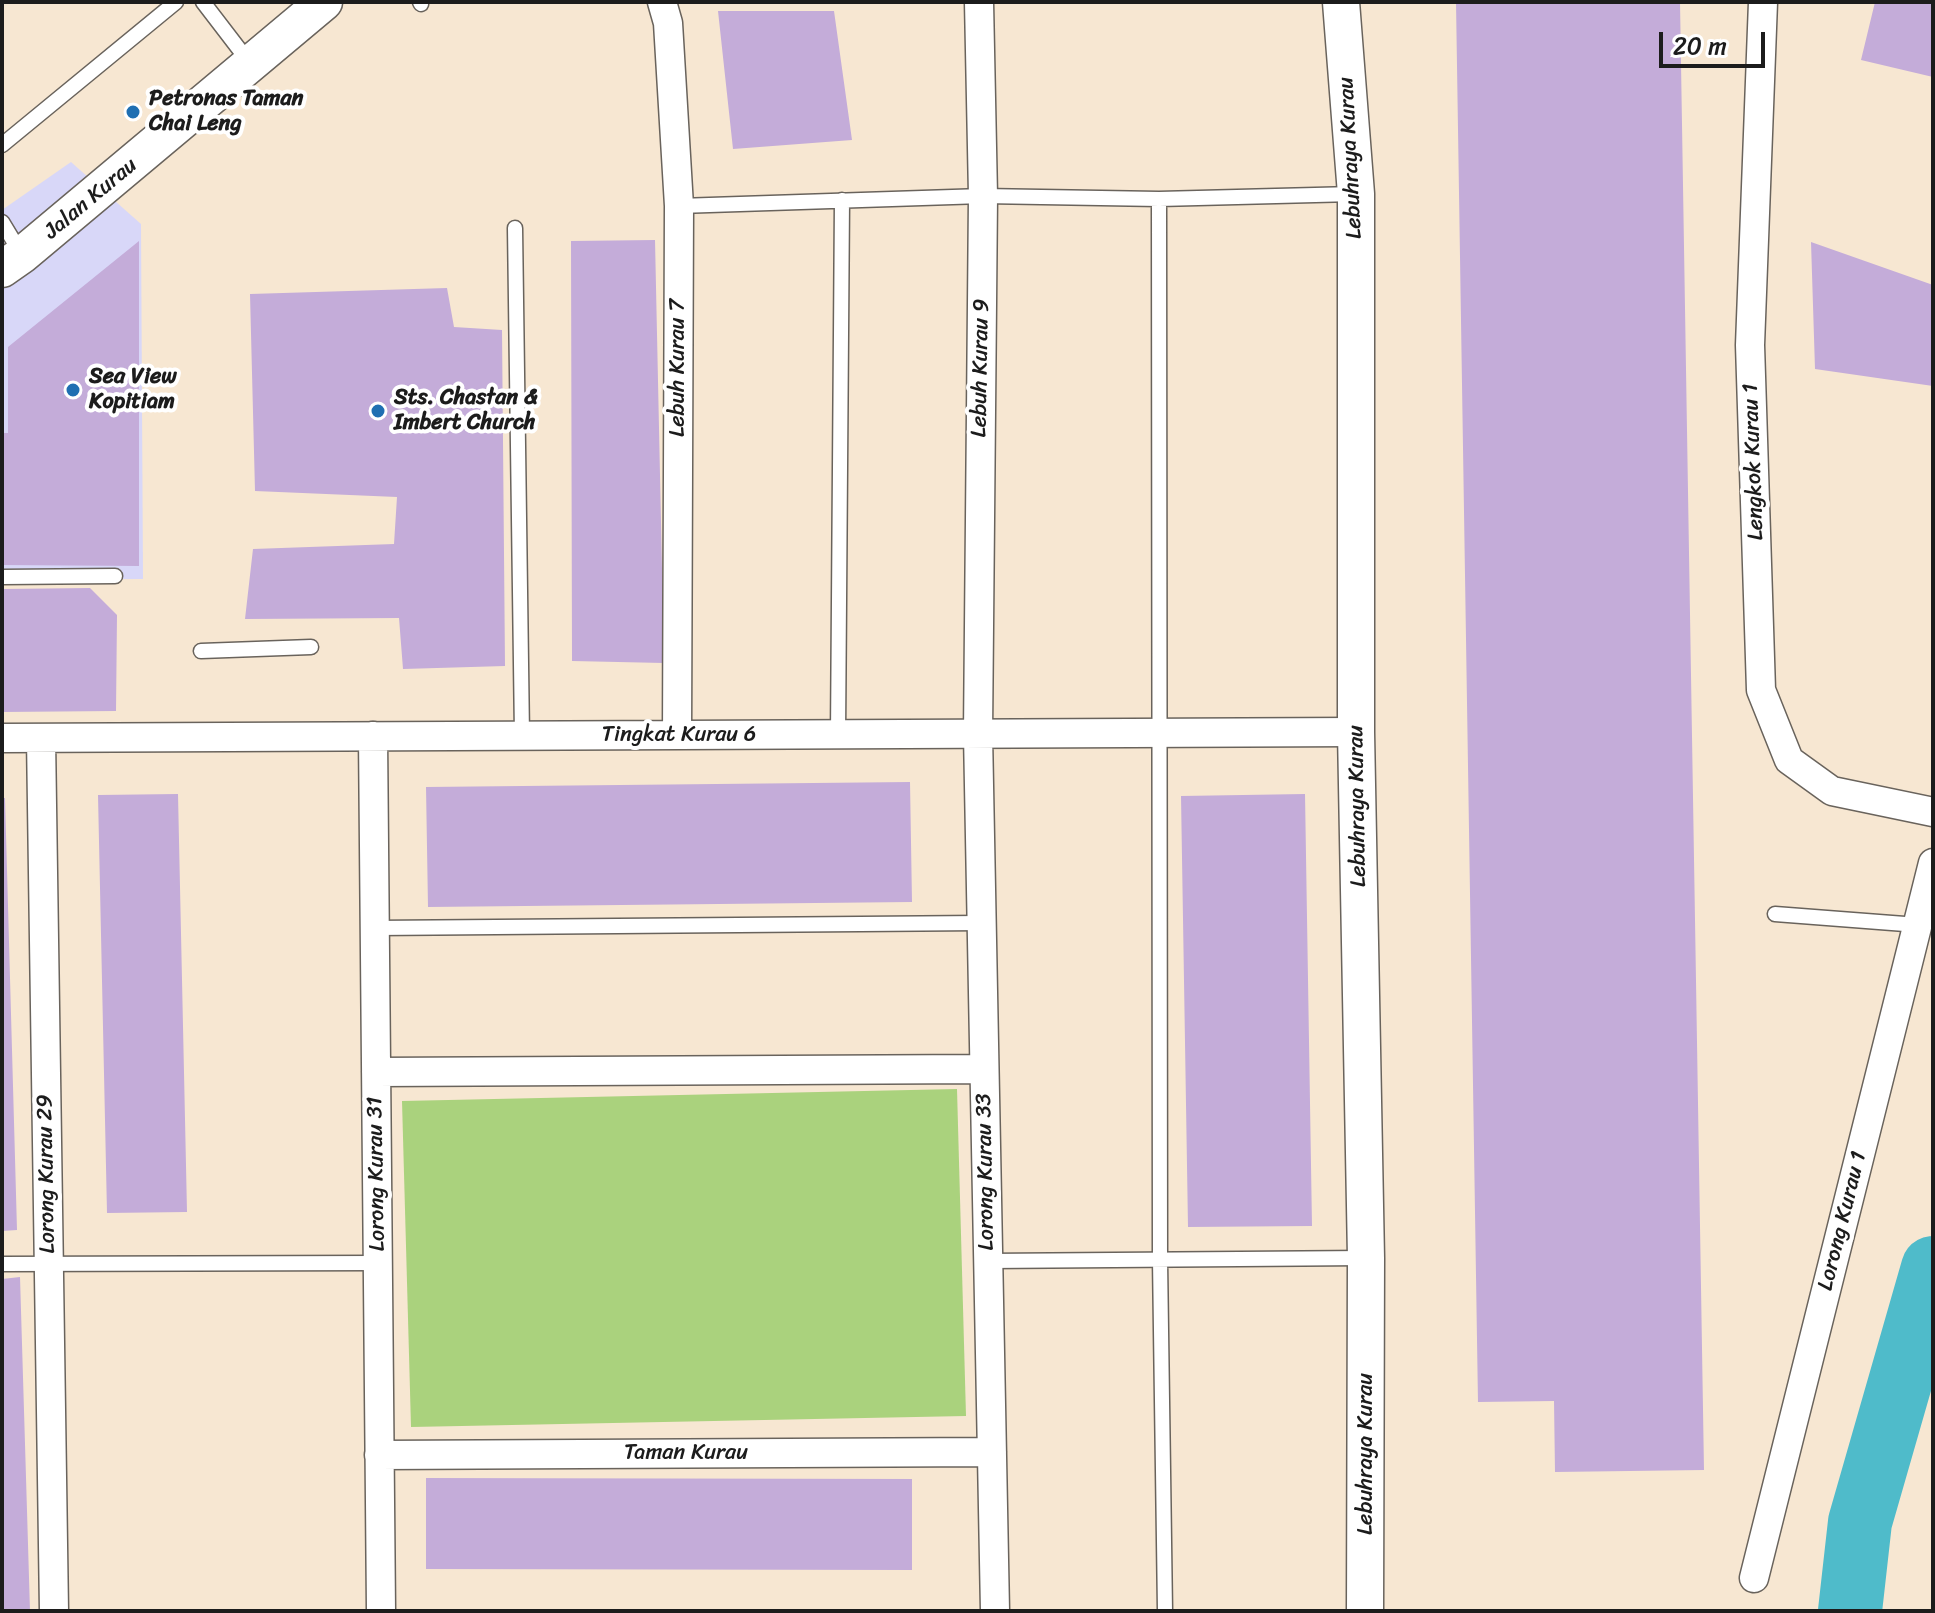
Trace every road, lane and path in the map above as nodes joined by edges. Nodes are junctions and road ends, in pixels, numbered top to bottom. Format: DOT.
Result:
graph roads {
  1 [pos="176,2"];
  2 [pos="203,2"];
  3 [pos="324,2"];
  4 [pos="662,2"];
  5 [pos="979,2"];
  6 [pos="1341,2"];
  7 [pos="1763,2"];
  8 [pos="251,66"];
  9 [pos="2,145"];
  10 [pos="1356,194"];
  11 [pos="983,196"];
  12 [pos="1159,199"];
  13 [pos="842,200"];
  14 [pos="679,206"];
  15 [pos="2,222"];
  16 [pos="515,228"];
  17 [pos="12,262"];
  18 [pos="115,576"];
  19 [pos="2,577"];
  20 [pos="311,647"];
  21 [pos="201,651"];
  22 [pos="1356,732"];
  23 [pos="1159,733"];
  24 [pos="838,734"];
  25 [pos="978,734"];
  26 [pos="677,735"];
  27 [pos="373,736"];
  28 [pos="522,736"];
  29 [pos="2,738"];
  30 [pos="41,738"];
  31 [pos="1933,812"];
  32 [pos="1933,863"];
  33 [pos="1775,914"];
  34 [pos="981,923"];
  35 [pos="1918,925"];
  36 [pos="375,928"];
  37 [pos="984,1069"];
  38 [pos="376,1072"];
  39 [pos="1366,1258"];
  40 [pos="1160,1260"];
  41 [pos="988,1261"];
  42 [pos="378,1263"];
  43 [pos="2,1264"];
  44 [pos="49,1264"];
  45 [pos="992,1452"];
  46 [pos="379,1455"];
  47 [pos="1754,1578"];
  48 [pos="54,1611"];
  49 [pos="381,1611"];
  50 [pos="995,1611"];
  51 [pos="1165,1611"];
  52 [pos="1365,1611"];
  1 -- 9 [label="lane"];
  2 -- 8 [label="lane"];
  3 -- 8 [label="street, Jalan Kurau"];
  4 -- 14 [label="street, Lebuh Kurau 7"];
  5 -- 11 [label="street, Lebuh Kurau 9"];
  6 -- 10 [label="street, Lebuhraya Kurau"];
  7 -- 31 [label="street, Lengkok Kurau 1"];
  8 -- 17 [label="street, Jalan Kurau"];
  10 -- 12 [label="lane"];
  10 -- 22 [label="street, Lebuhraya Kurau"];
  11 -- 12 [label="lane"];
  11 -- 13 [label="lane"];
  11 -- 25 [label="street, Lebuh Kurau 9"];
  12 -- 23 [label="lane"];
  13 -- 14 [label="lane"];
  13 -- 24 [label="lane"];
  14 -- 26 [label="street, Lebuh Kurau 7"];
  15 -- 17 [label="lane"];
  16 -- 28 [label="lane"];
  18 -- 19 [label="lane"];
  20 -- 21 [label="lane"];
  22 -- 23 [label="street, Tingkat Kurau 6"];
  22 -- 39 [label="street, Lebuhraya Kurau"];
  23 -- 25 [label="street, Tingkat Kurau 6"];
  23 -- 40 [label="lane"];
  24 -- 25 [label="street, Tingkat Kurau 6"];
  24 -- 26 [label="street, Tingkat Kurau 6"];
  25 -- 34 [label="street, Lorong Kurau 33"];
  26 -- 28 [label="street, Tingkat Kurau 6"];
  27 -- 28 [label="street, Tingkat Kurau 6"];
  27 -- 30 [label="street, Tingkat Kurau 6"];
  27 -- 36 [label="street, Lorong Kurau 31"];
  29 -- 30 [label="street, Tingkat Kurau 6"];
  30 -- 44 [label="street, Lorong Kurau 29"];
  32 -- 35 [label="street, Lorong Kurau 1"];
  33 -- 35 [label="lane"];
  34 -- 36 [label="lane"];
  34 -- 37 [label="street, Lorong Kurau 33"];
  35 -- 47 [label="street, Lorong Kurau 1"];
  36 -- 38 [label="street, Lorong Kurau 31"];
  37 -- 38 [label="street"];
  37 -- 41 [label="street, Lorong Kurau 33"];
  38 -- 42 [label="street, Lorong Kurau 31"];
  39 -- 40 [label="lane"];
  39 -- 52 [label="street, Lebuhraya Kurau"];
  40 -- 41 [label="lane"];
  40 -- 51 [label="lane"];
  41 -- 45 [label="street, Lorong Kurau 33"];
  42 -- 44 [label="lane"];
  42 -- 46 [label="street, Lorong Kurau 31"];
  43 -- 44 [label="lane"];
  44 -- 48 [label="street, Lorong Kurau 29"];
  45 -- 46 [label="street, Taman Kurau"];
  45 -- 50 [label="street, Lorong Kurau 33"];
  46 -- 49 [label="street, Lorong Kurau 31"];
}
